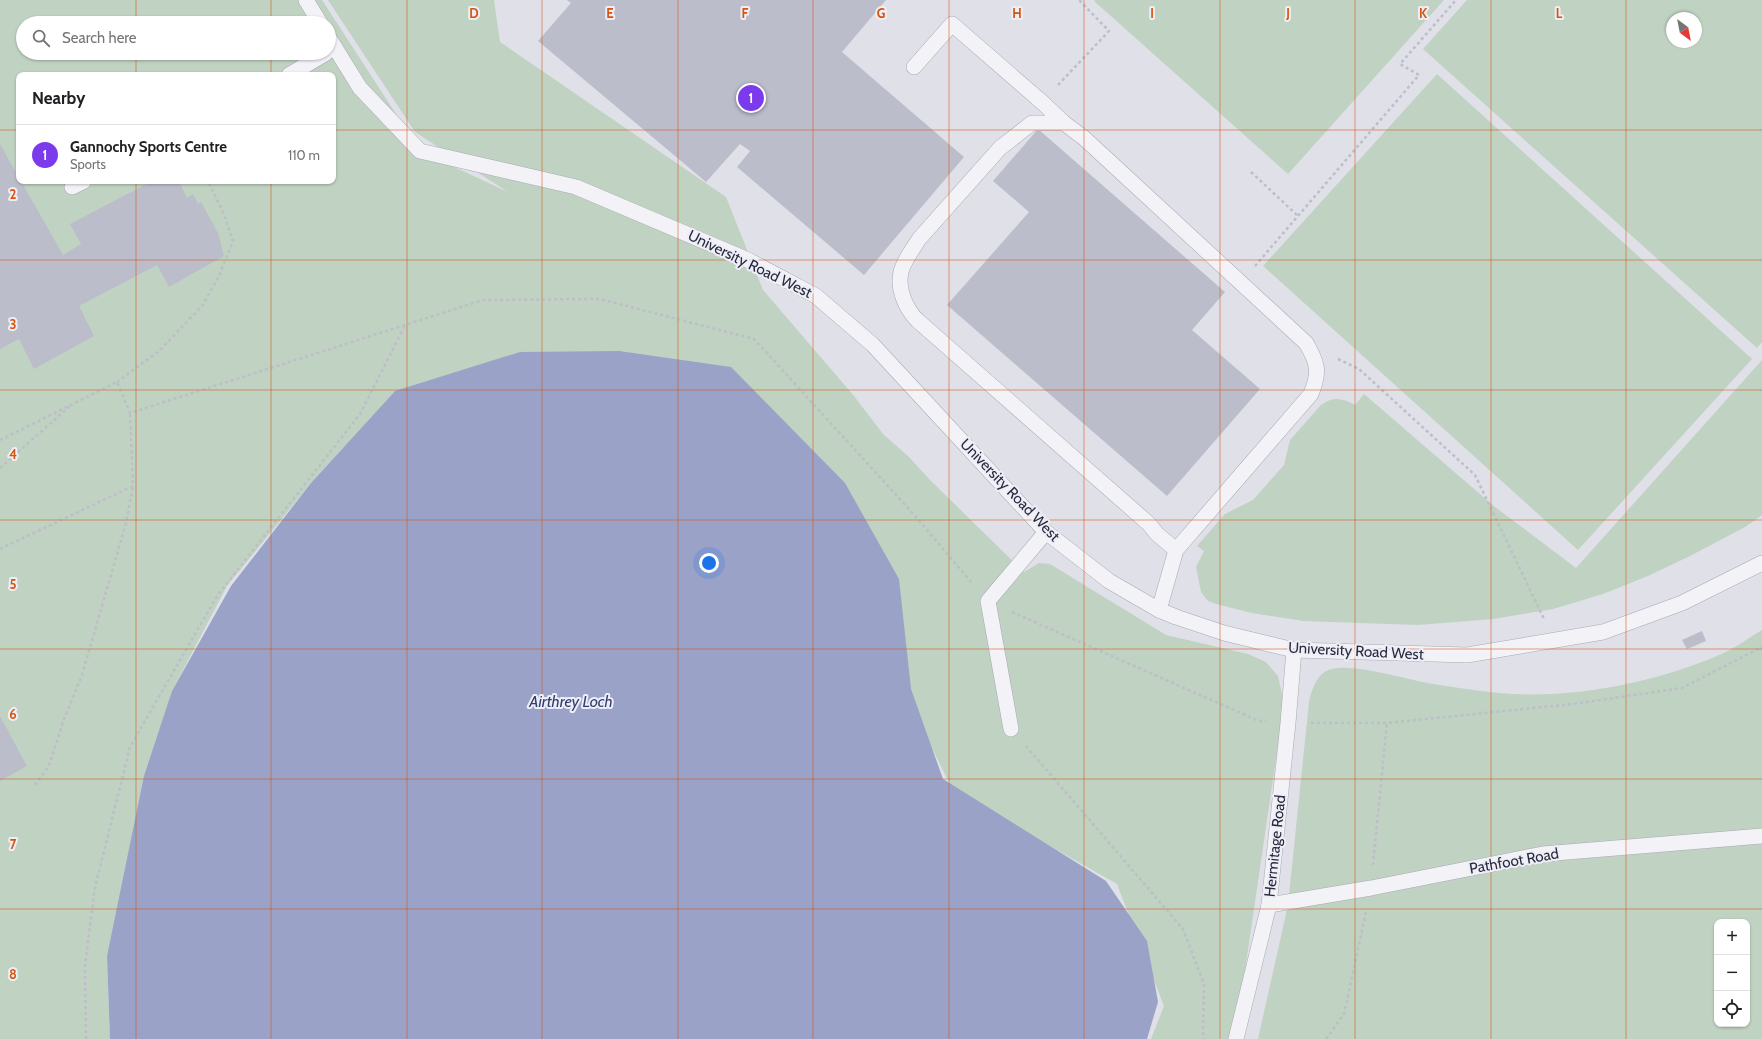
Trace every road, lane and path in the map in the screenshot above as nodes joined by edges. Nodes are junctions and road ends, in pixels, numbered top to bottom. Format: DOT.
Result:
graph roads {
  1 [pos="306,0"];
  2 [pos="1079,0"];
  3 [pos="1456,0"];
  4 [pos="316,16"];
  5 [pos="336,56"];
  6 [pos="312,60"];
  7 [pos="914,67"];
  8 [pos="294,72"];
  9 [pos="1043,103"];
  10 [pos="1064,123"];
  11 [pos="1252,172"];
  12 [pos="210,184"];
  13 [pos="1298,216"];
  14 [pos="1240,283"];
  15 [pos="405,325"];
  16 [pos="1306,342"];
  17 [pos="117,382"];
  18 [pos="74,403"];
  19 [pos="130,413"];
  20 [pos="0,440"];
  21 [pos="0,468"];
  22 [pos="133,486"];
  23 [pos="1046,532"];
  24 [pos="0,549"];
  25 [pos="1176,550"];
  26 [pos="1762,563"];
  27 [pos="988,601"];
  28 [pos="1159,610"];
  29 [pos="1554,640"];
  30 [pos="1762,647"];
  31 [pos="1294,650"];
  32 [pos="1387,722"];
  33 [pos="1288,723"];
  34 [pos="1011,729"];
  35 [pos="35,785"];
  36 [pos="1762,836"];
  37 [pos="1371,888"];
  38 [pos="1269,905"];
  39 [pos="86,1039"];
  40 [pos="1203,1039"];
  41 [pos="1236,1039"];
  42 [pos="1326,1039"];
  1 -- 4 [label="lane"];
  2 -- 9 [label="path"];
  3 -- 13 [label="path"];
  5 -- 23 [label="lane, University Road West"];
  6 -- 8 [label="lane"];
  7 -- 9 [label="lane"];
  9 -- 10 [label="lane"];
  10 -- 14 [label="lane"];
  10 -- 25 [label="lane"];
  11 -- 13 [label="path"];
  12 -- 17 [label="path"];
  13 -- 14 [label="path"];
  14 -- 16 [label="lane"];
  15 -- 19 [label="path"];
  15 -- 27 [label="path"];
  15 -- 39 [label="path"];
  16 -- 25 [label="lane"];
  16 -- 29 [label="path"];
  17 -- 18 [label="path"];
  17 -- 19 [label="path"];
  18 -- 20 [label="path"];
  18 -- 21 [label="path"];
  19 -- 22 [label="path"];
  22 -- 24 [label="path"];
  22 -- 35 [label="path"];
  23 -- 27 [label="lane"];
  23 -- 28 [label="lane, University Road West"];
  25 -- 28 [label="lane"];
  26 -- 29 [label="lane, University Road West"];
  27 -- 33 [label="path"];
  27 -- 34 [label="lane"];
  28 -- 31 [label="lane, University Road West"];
  29 -- 31 [label="lane, University Road West"];
  30 -- 32 [label="path"];
  31 -- 33 [label="lane, Hermitage Road"];
  32 -- 33 [label="path"];
  32 -- 37 [label="path"];
  33 -- 38 [label="lane, Hermitage Road"];
  34 -- 40 [label="path"];
  36 -- 37 [label="lane, Pathfoot Road"];
  37 -- 38 [label="lane, Pathfoot Road"];
  37 -- 42 [label="path"];
  38 -- 41 [label="lane, Hermitage Road"];
}
